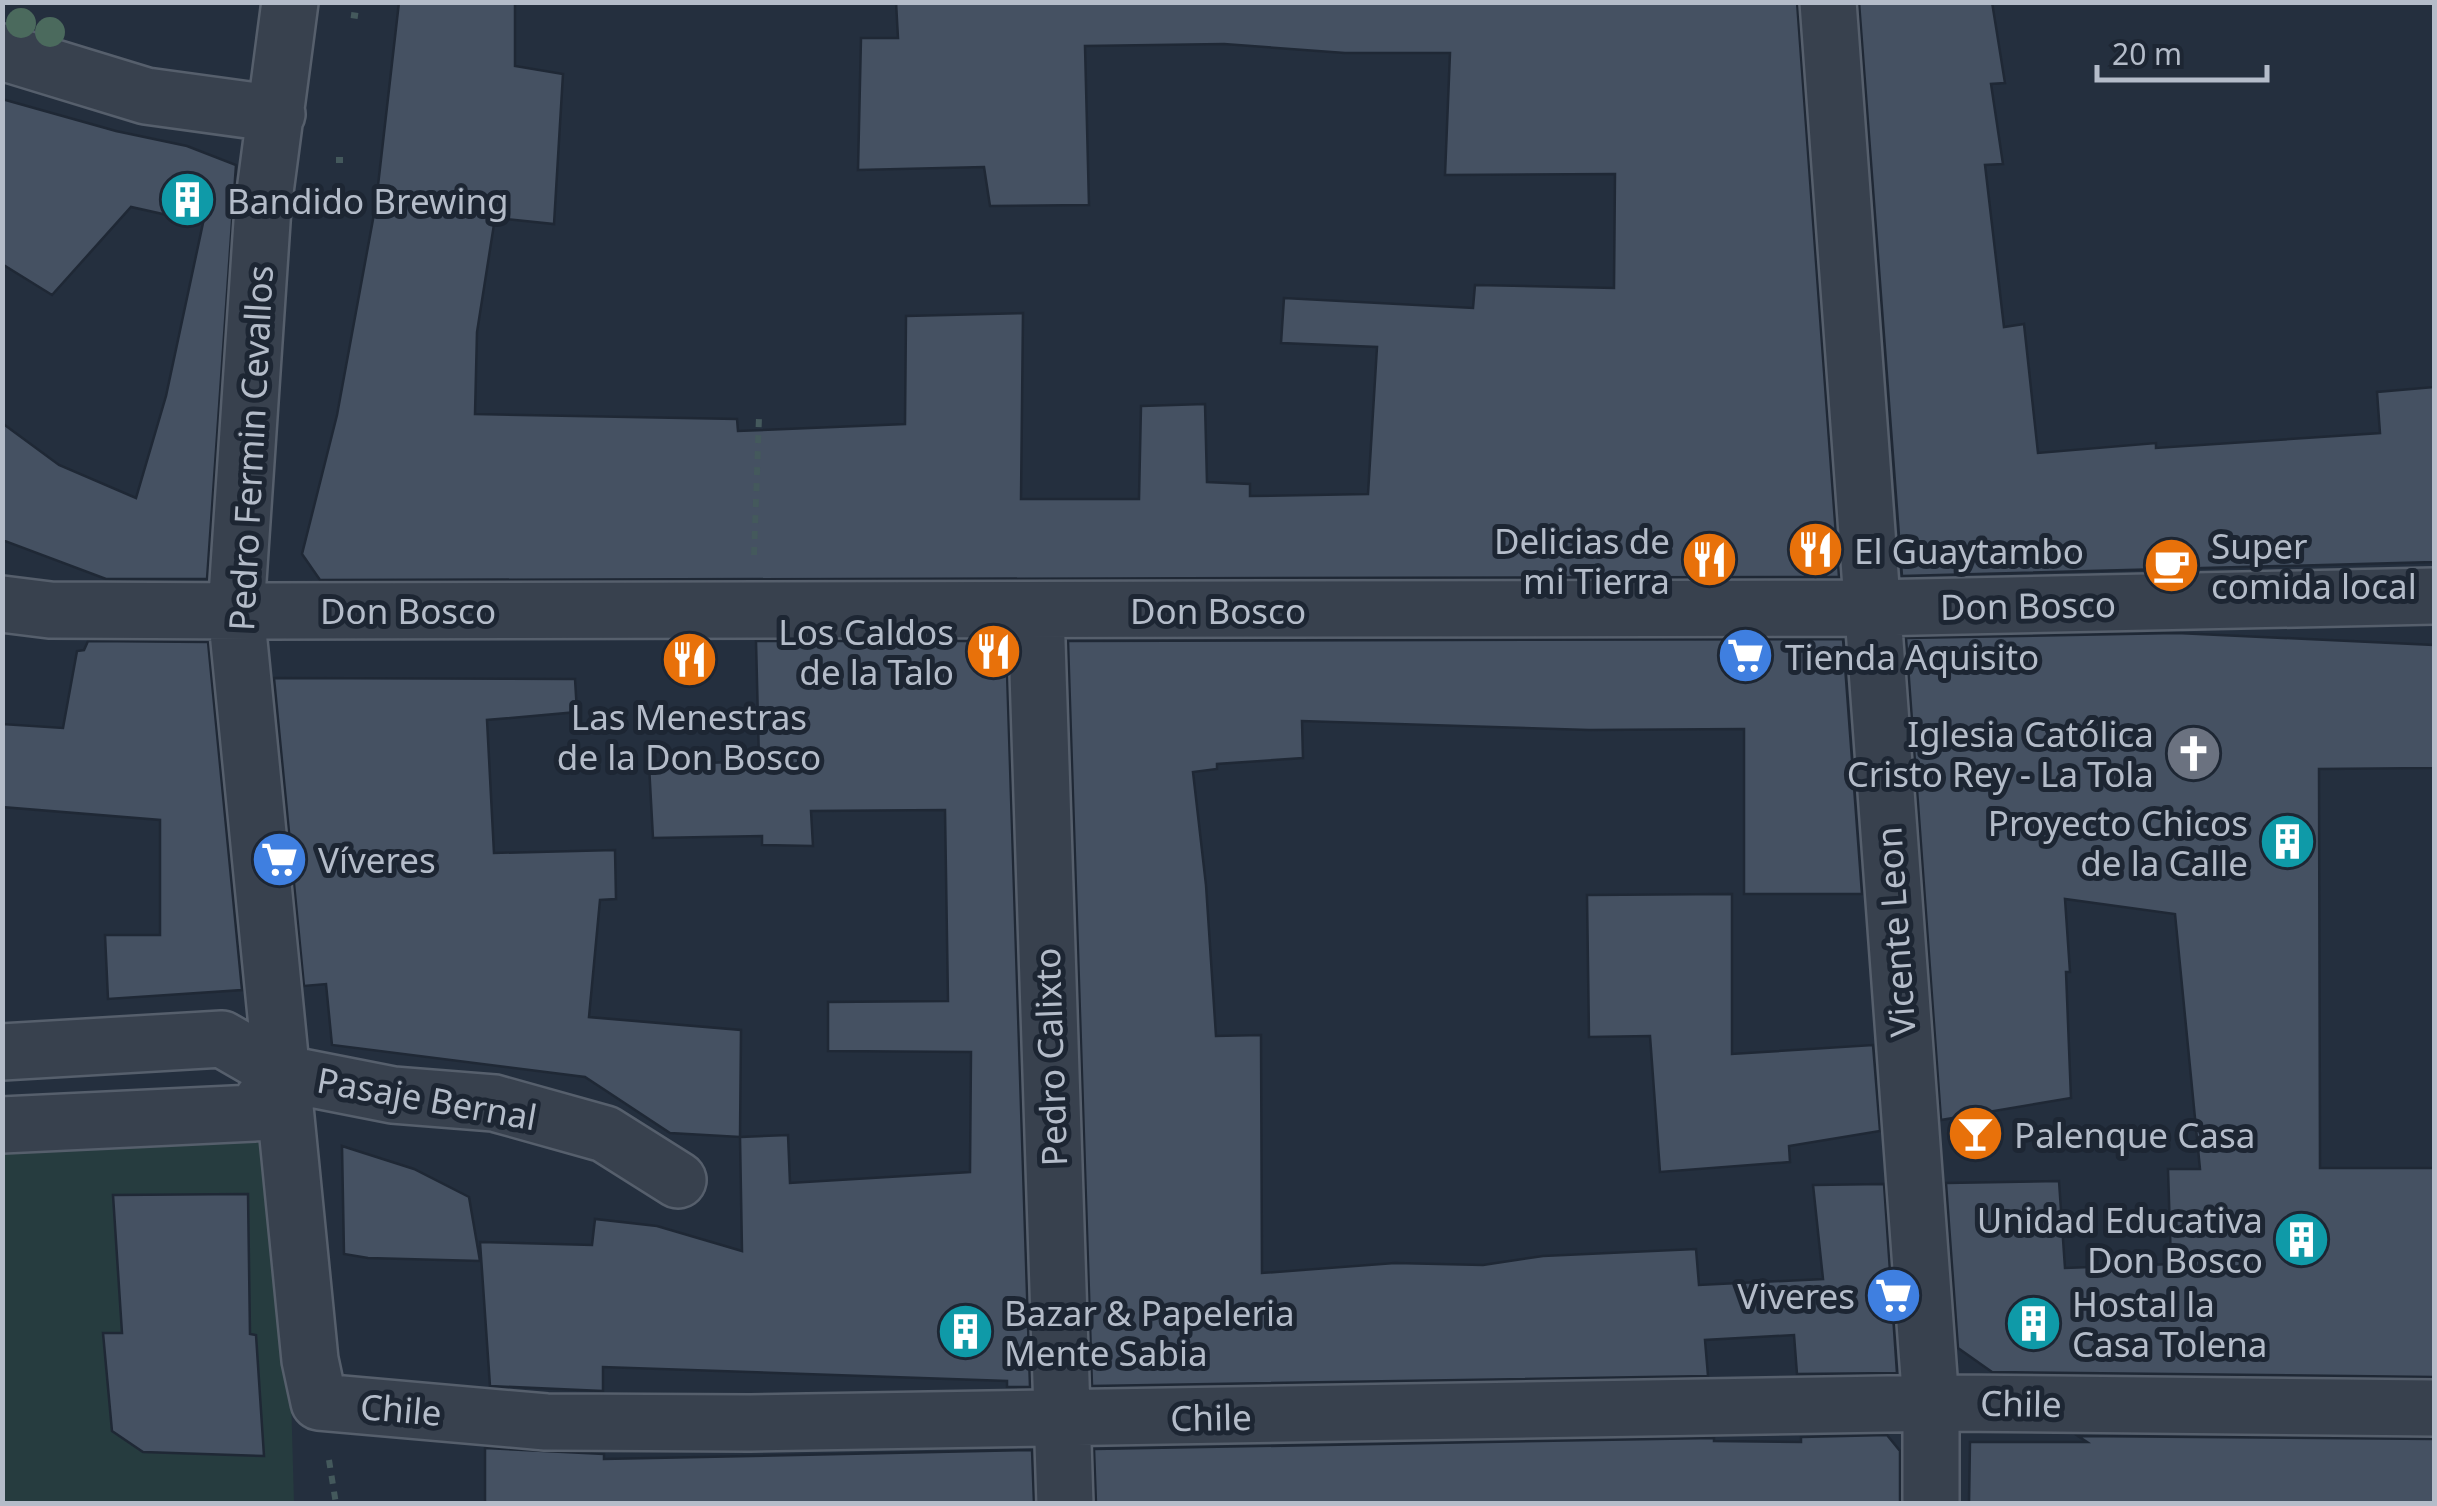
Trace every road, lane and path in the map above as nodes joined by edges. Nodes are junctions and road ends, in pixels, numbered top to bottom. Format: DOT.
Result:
graph roads {
  1 [pos="290,2"];
  2 [pos="1828,2"];
  3 [pos="2,52"];
  4 [pos="278,114"];
  5 [pos="758,417"];
  6 [pos="754,571"];
  7 [pos="2434,596"];
  8 [pos="2,604"];
  9 [pos="1871,608"];
  10 [pos="1036,610"];
  11 [pos="236,611"];
  12 [pos="2,1052"];
  13 [pos="281,1073"];
  14 [pos="2,1124"];
  15 [pos="678,1180"];
  16 [pos="1932,1404"];
  17 [pos="2434,1408"];
  18 [pos="1063,1420"];
  19 [pos="1065,1504"];
  20 [pos="1931,1504"];
  1 -- 4 [label="street, Pedro Fermin Cevallos"];
  2 -- 9 [label="street, Vicente Leon"];
  3 -- 4 [label="street"];
  4 -- 11 [label="street, Pedro Fermin Cevallos"];
  5 -- 6 [label="path"];
  7 -- 9 [label="street, Don Bosco"];
  8 -- 11 [label="street, Don Bosco"];
  9 -- 10 [label="street, Don Bosco"];
  9 -- 16 [label="street, Vicente Leon"];
  10 -- 11 [label="street, Don Bosco"];
  10 -- 18 [label="street, Pedro Calixto"];
  11 -- 13 [label="street, Pedro Fermin Cevallos"];
  12 -- 13 [label="street"];
  13 -- 14 [label="street"];
  13 -- 15 [label="street, Pasaje Bernal"];
  13 -- 18 [label="street, Chile"];
  16 -- 17 [label="street, Chile"];
  16 -- 18 [label="street, Chile"];
  16 -- 20 [label="street, Vicente Leon"];
  18 -- 19 [label="street, Pedro Calixto"];
}
